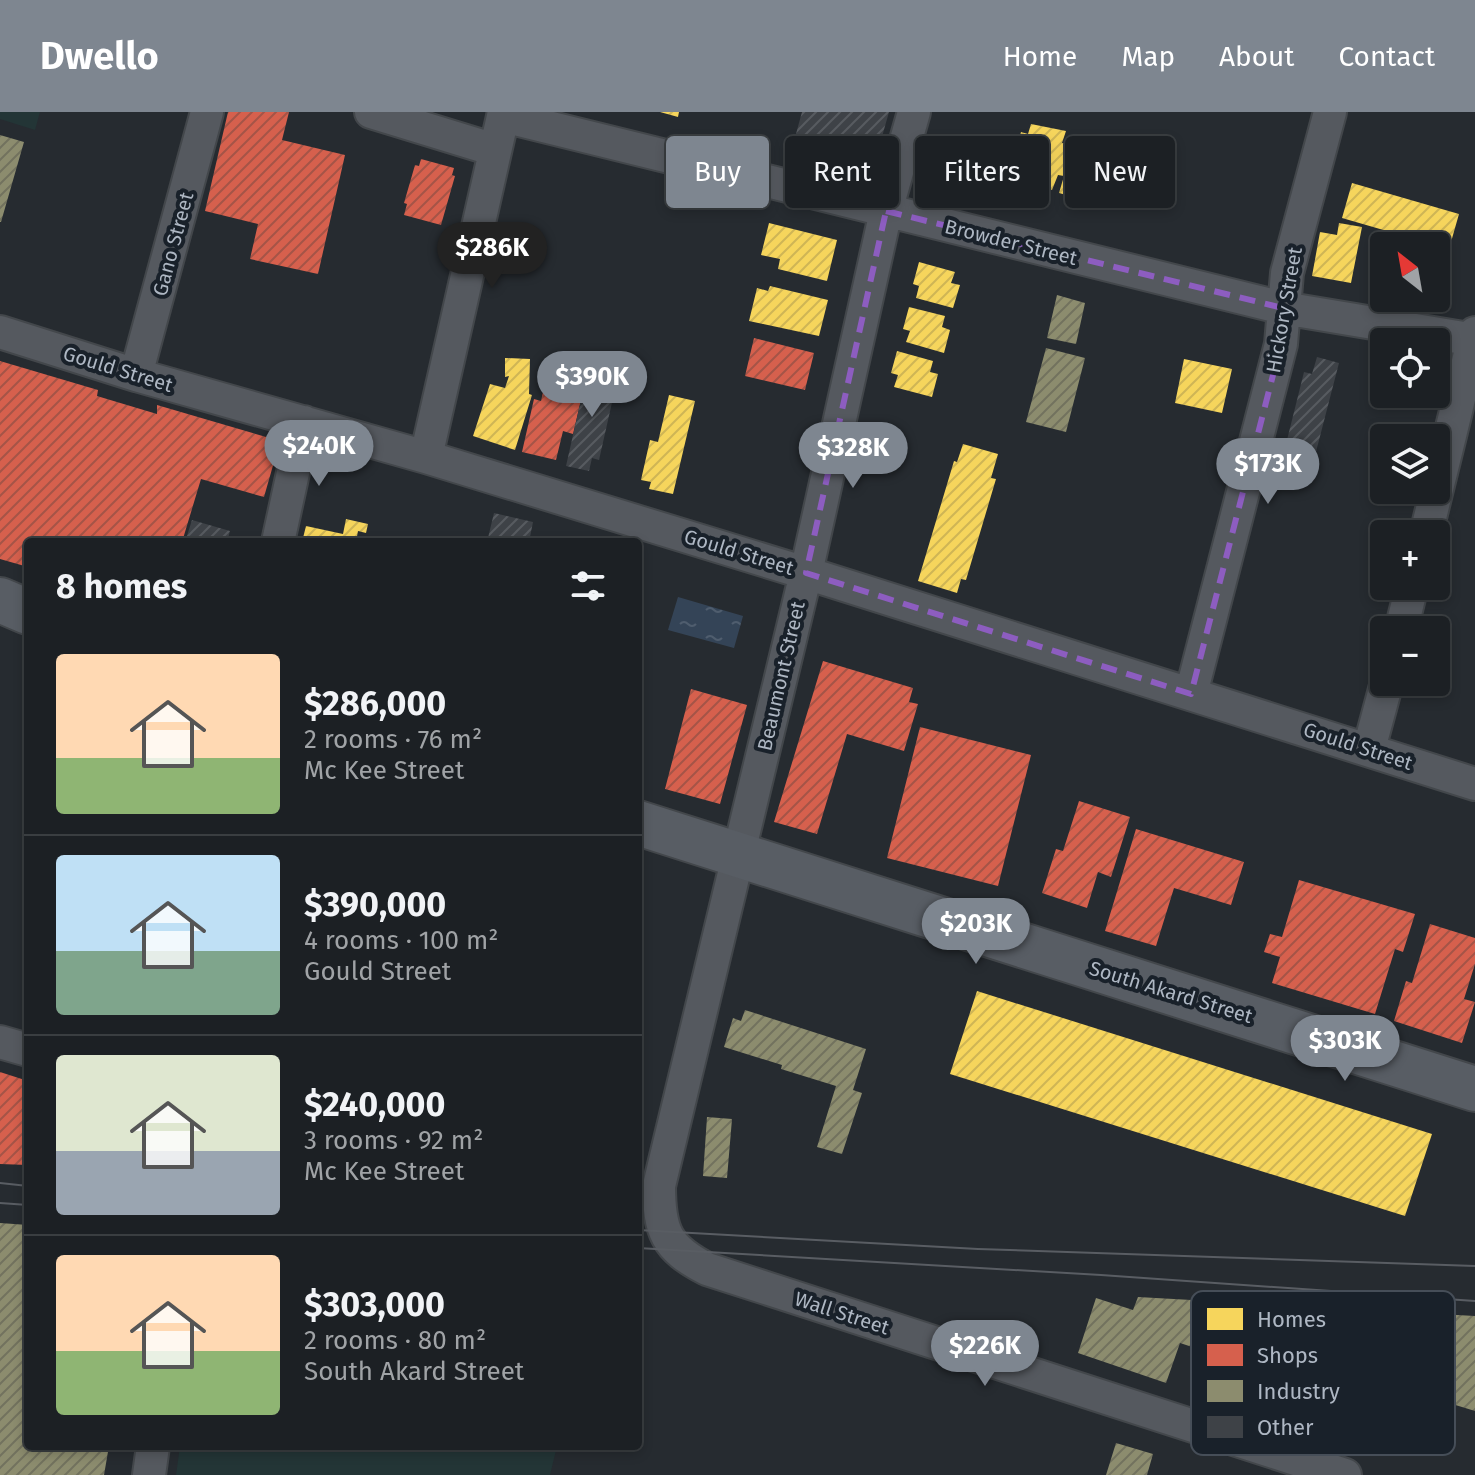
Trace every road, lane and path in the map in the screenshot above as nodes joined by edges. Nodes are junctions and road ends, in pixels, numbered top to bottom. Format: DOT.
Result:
graph roads {
  1 [pos="207,112"];
  2 [pos="371,112"];
  3 [pos="914,112"];
  4 [pos="1330,112"];
  5 [pos="504,114"];
  6 [pos="495,150"];
  7 [pos="886,211"];
  8 [pos="1283,308"];
  9 [pos="0,332"];
  10 [pos="1474,338"];
  11 [pos="136,375"];
  12 [pos="304,422"];
  13 [pos="426,457"];
  14 [pos="1429,520"];
  15 [pos="279,538"];
  16 [pos="806,573"];
  17 [pos="0,600"];
  18 [pos="24,610"];
  19 [pos="1191,694"];
  20 [pos="1383,696"];
  21 [pos="1369,749"];
  22 [pos="1475,784"];
  23 [pos="642,824"];
  24 [pos="739,853"];
  25 [pos="0,1042"];
  26 [pos="24,1049"];
  27 [pos="1473,1080"];
  28 [pos="668,1239"];
  29 [pos="1191,1425"];
  30 [pos="152,1450"];
  31 [pos="1283,1455"];
  32 [pos="149,1475"];
  33 [pos="1345,1475"];
  1 -- 11 [label="street, Gano Street"];
  2 -- 6 [label="street"];
  3 -- 7 [label="street, Beaumont Street"];
  4 -- 8 [label="street, Hickory Street"];
  5 -- 6 [label="street"];
  5 -- 7 [label="street, Browder Street"];
  6 -- 13 [label="street"];
  7 -- 8 [label="street, Browder Street"];
  7 -- 16 [label="street, Beaumont Street"];
  8 -- 10 [label="street, Browder Street"];
  8 -- 19 [label="street, Hickory Street"];
  9 -- 11 [label="street, Gould Street"];
  10 -- 14 [label="street"];
  11 -- 12 [label="street, Gould Street"];
  12 -- 13 [label="street, Gould Street"];
  12 -- 15 [label="street"];
  13 -- 16 [label="street, Gould Street"];
  16 -- 19 [label="street, Gould Street"];
  16 -- 24 [label="street, Beaumont Street"];
  17 -- 18 [label="main road"];
  19 -- 21 [label="street, Gould Street"];
  20 -- 21 [label="street"];
  21 -- 22 [label="street, Gould Street"];
  23 -- 24 [label="main road, South Akard Street"];
  24 -- 27 [label="main road, South Akard Street"];
  24 -- 28 [label="street, Beaumont Street"];
  25 -- 26 [label="street"];
  28 -- 29 [label="street, Wall Street"];
  30 -- 32 [label="street"];
  31 -- 33 [label="street, Wall Street"];
}
